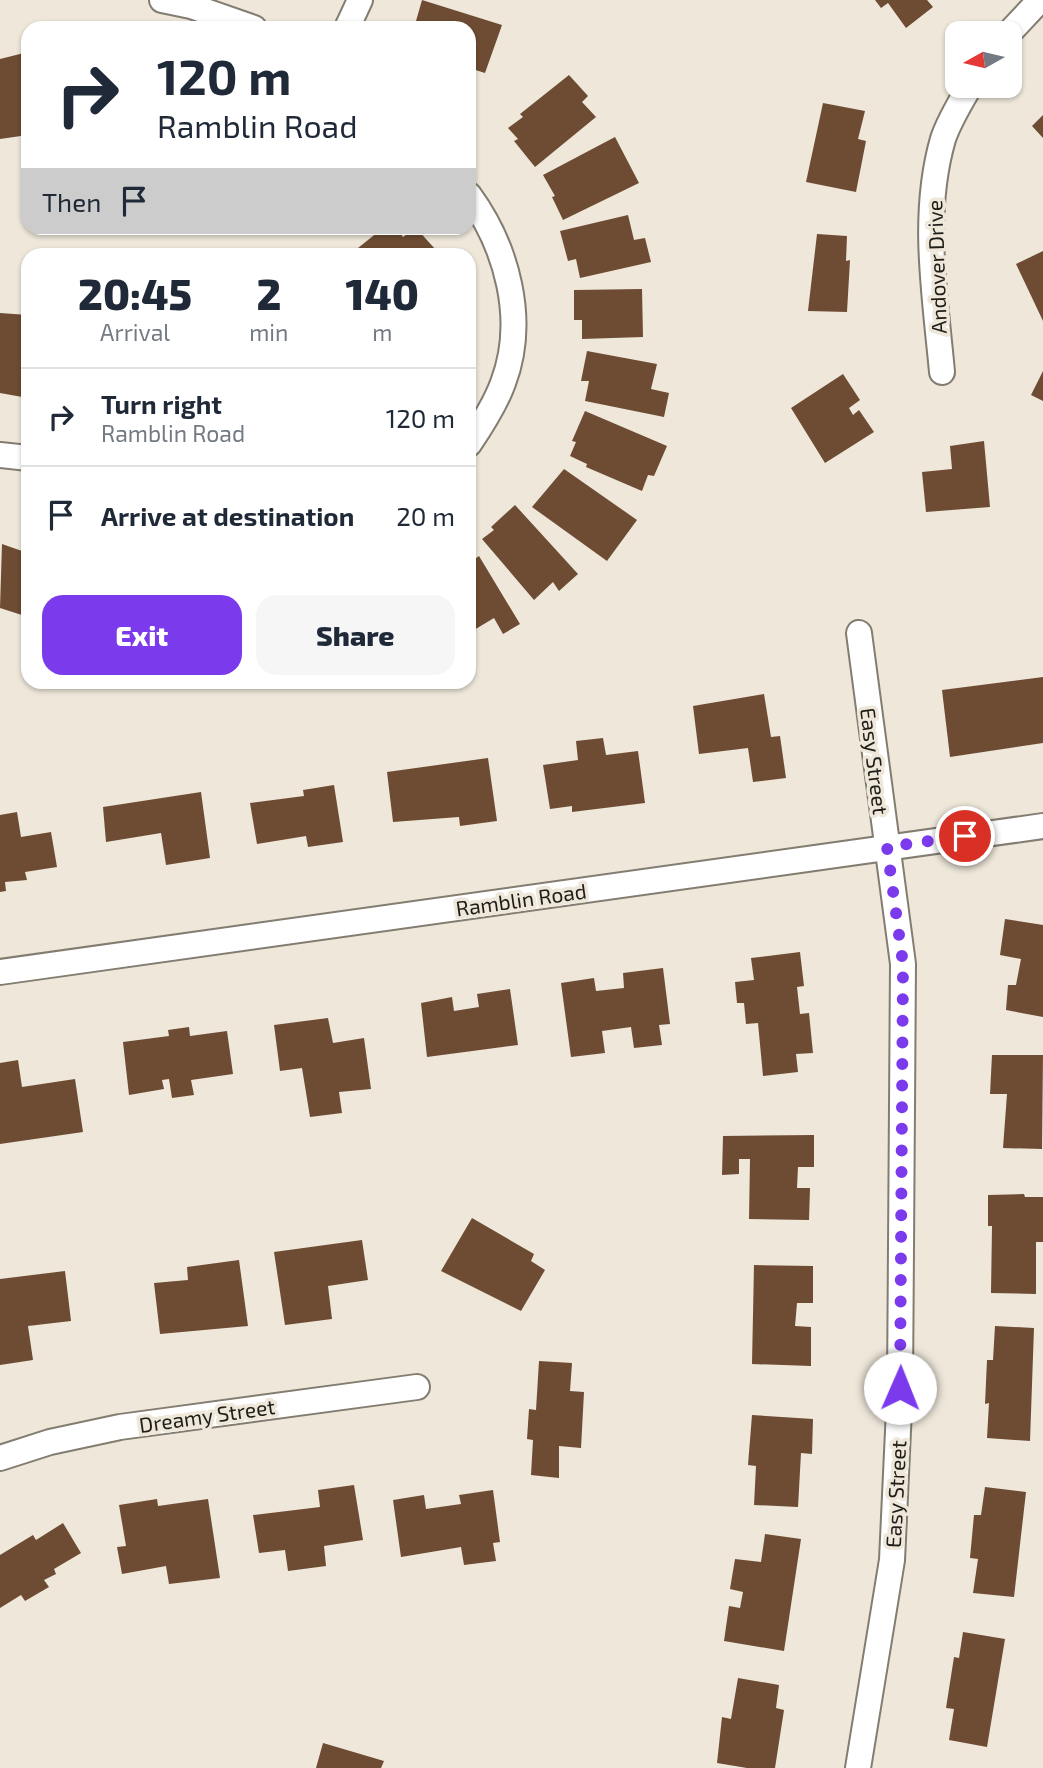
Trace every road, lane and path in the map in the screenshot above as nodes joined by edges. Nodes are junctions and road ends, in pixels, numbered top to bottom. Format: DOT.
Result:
graph roads {
  1 [pos="162,0"];
  2 [pos="360,0"];
  3 [pos="1034,2"];
  4 [pos="234,21"];
  5 [pos="350,21"];
  6 [pos="1019,21"];
  7 [pos="964,98"];
  8 [pos="476,206"];
  9 [pos="942,372"];
  10 [pos="476,434"];
  11 [pos="0,455"];
  12 [pos="21,457"];
  13 [pos="859,633"];
  14 [pos="1043,826"];
  15 [pos="887,847"];
  16 [pos="0,972"];
  17 [pos="417,1387"];
  18 [pos="0,1458"];
  19 [pos="858,1768"];
  1 -- 4 [label="street"];
  2 -- 5 [label="street"];
  3 -- 6 [label="street"];
  7 -- 9 [label="street, Andover Drive"];
  8 -- 10 [label="street"];
  11 -- 12 [label="street"];
  13 -- 15 [label="street, Easy Street"];
  14 -- 15 [label="street, Ramblin Road"];
  15 -- 16 [label="street, Ramblin Road"];
  15 -- 19 [label="street, Easy Street"];
  17 -- 18 [label="street, Dreamy Street"];
}
